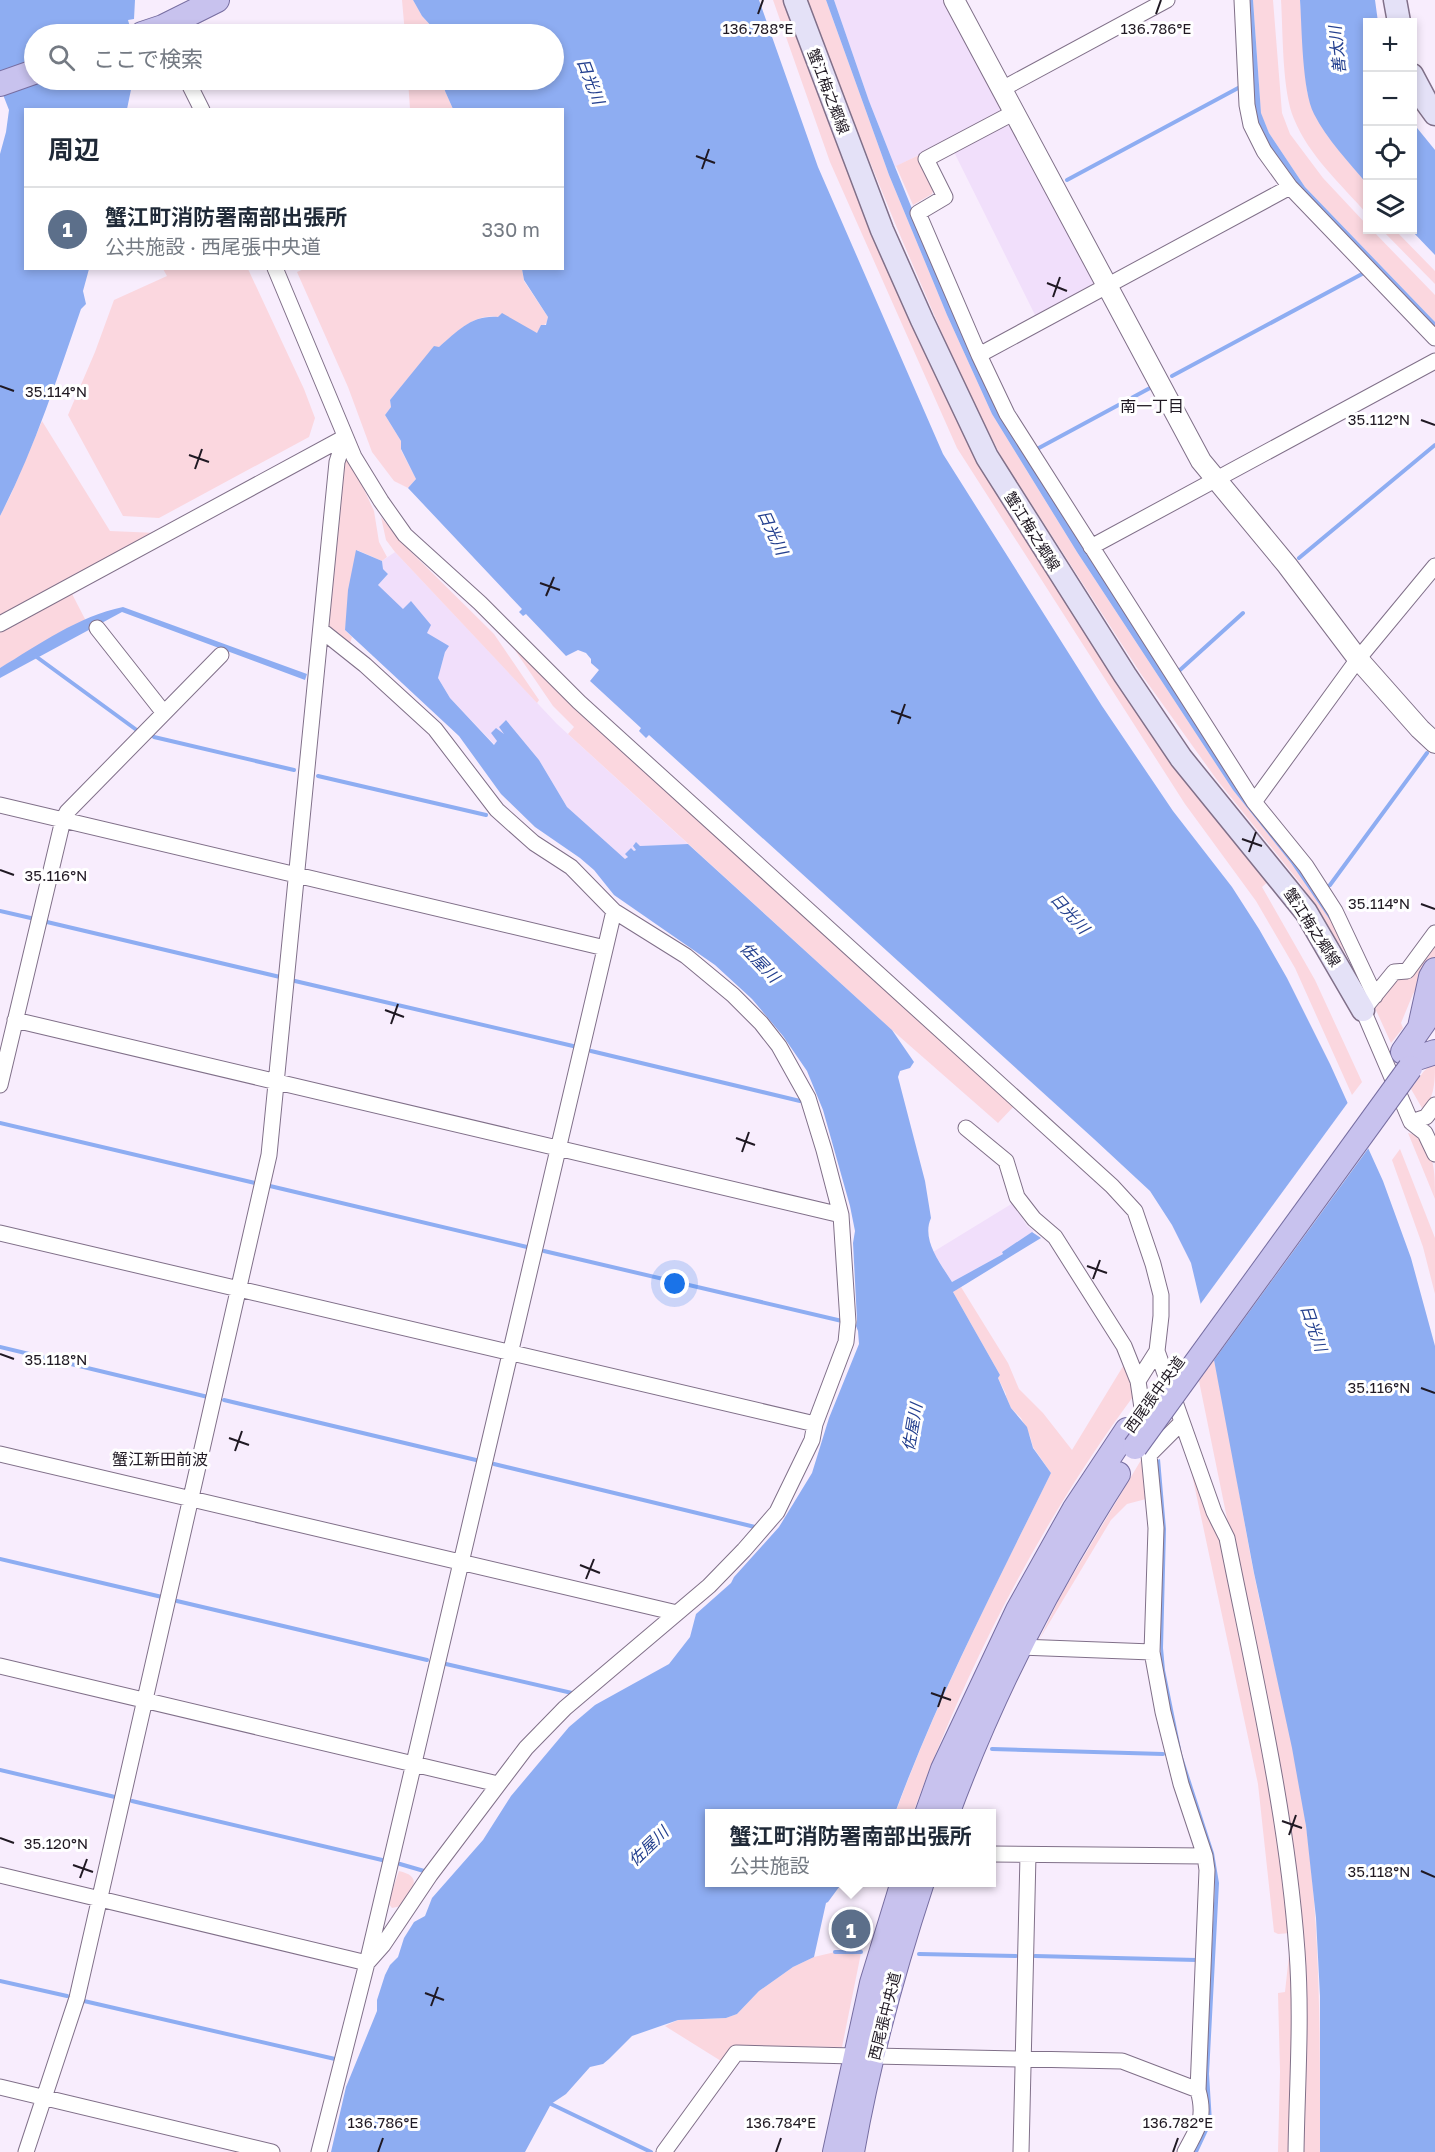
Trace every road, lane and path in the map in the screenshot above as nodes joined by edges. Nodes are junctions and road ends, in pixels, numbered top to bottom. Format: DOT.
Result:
graph roads {
  1 [pos="217,0"];
  2 [pos="795,0"];
  3 [pos="954,0"];
  4 [pos="1167,0"];
  5 [pos="1242,0"];
  6 [pos="1395,0"];
  7 [pos="1398,18"];
  8 [pos="172,24"];
  9 [pos="24,76"];
  10 [pos="1417,83"];
  11 [pos="0,84"];
  12 [pos="1002,88"];
  13 [pos="192,90"];
  14 [pos="201,108"];
  15 [pos="1014,112"];
  16 [pos="1435,114"];
  17 [pos="1290,187"];
  18 [pos="276,270"];
  19 [pos="1106,286"];
  20 [pos="1435,338"];
  21 [pos="979,355"];
  22 [pos="1435,361"];
  23 [pos="345,437"];
  24 [pos="1216,480"];
  25 [pos="1091,547"];
  26 [pos="1435,566"];
  27 [pos="0,624"];
  28 [pos="98,628"];
  29 [pos="321,630"];
  30 [pos="221,655"];
  31 [pos="1358,659"];
  32 [pos="164,713"];
  33 [pos="1435,743"];
  34 [pos="1254,802"];
  35 [pos="0,805"];
  36 [pos="63,820"];
  37 [pos="296,875"];
  38 [pos="614,911"];
  39 [pos="1435,933"];
  40 [pos="605,948"];
  41 [pos="1435,970"];
  42 [pos="1369,1003"];
  43 [pos="1435,1006"];
  44 [pos="15,1020"];
  45 [pos="1428,1031"];
  46 [pos="1416,1058"];
  47 [pos="277,1082"];
  48 [pos="0,1085"];
  49 [pos="1431,1111"];
  50 [pos="1412,1122"];
  51 [pos="966,1128"];
  52 [pos="1435,1132"];
  53 [pos="558,1148"];
  54 [pos="1435,1154"];
  55 [pos="841,1215"];
  56 [pos="0,1233"];
  57 [pos="238,1290"];
  58 [pos="1157,1351"];
  59 [pos="510,1354"];
  60 [pos="1138,1381"];
  61 [pos="1182,1422"];
  62 [pos="815,1424"];
  63 [pos="1137,1444"];
  64 [pos="0,1454"];
  65 [pos="191,1499"];
  66 [pos="460,1563"];
  67 [pos="677,1613"];
  68 [pos="1020,1647"];
  69 [pos="1152,1652"];
  70 [pos="0,1666"];
  71 [pos="145,1700"];
  72 [pos="412,1763"];
  73 [pos="498,1784"];
  74 [pos="929,1809"];
  75 [pos="949,1809"];
  76 [pos="996,1854"];
  77 [pos="1028,1855"];
  78 [pos="1205,1856"];
  79 [pos="0,1875"];
  80 [pos="901,1887"];
  81 [pos="920,1887"];
  82 [pos="100,1899"];
  83 [pos="367,1963"];
  84 [pos="864,2056"];
  85 [pos="1023,2059"];
  86 [pos="0,2087"];
  87 [pos="1198,2090"];
  88 [pos="44,2098"];
  89 [pos="26,2152"];
  90 [pos="272,2152"];
  91 [pos="319,2152"];
  92 [pos="664,2152"];
  93 [pos="835,2152"];
  94 [pos="852,2152"];
  95 [pos="1021,2152"];
  96 [pos="1185,2152"];
  97 [pos="1296,2152"];
  1 -- 8 [label="main road"];
  2 -- 42 [label="main road, 蟹江梅之郷線"];
  3 -- 12 [label="street"];
  4 -- 12 [label="street"];
  5 -- 17 [label="street"];
  6 -- 7 [label="main road"];
  9 -- 11 [label="main road"];
  10 -- 16 [label="main road"];
  12 -- 15 [label="street"];
  13 -- 14 [label="street"];
  15 -- 19 [label="street"];
  15 -- 21 [label="street"];
  17 -- 19 [label="street"];
  17 -- 20 [label="street"];
  18 -- 23 [label="street"];
  19 -- 21 [label="street"];
  19 -- 24 [label="street"];
  21 -- 25 [label="street"];
  22 -- 24 [label="street"];
  23 -- 27 [label="street"];
  23 -- 29 [label="street"];
  23 -- 58 [label="street"];
  24 -- 25 [label="street"];
  24 -- 31 [label="street"];
  25 -- 34 [label="street"];
  26 -- 31 [label="street"];
  28 -- 32 [label="street"];
  29 -- 37 [label="street"];
  29 -- 38 [label="street"];
  30 -- 32 [label="street"];
  31 -- 33 [label="street"];
  31 -- 34 [label="street"];
  32 -- 36 [label="street"];
  34 -- 42 [label="street"];
  35 -- 36 [label="street"];
  36 -- 37 [label="street"];
  36 -- 44 [label="street"];
  37 -- 40 [label="street"];
  37 -- 47 [label="street"];
  38 -- 40 [label="street"];
  38 -- 55 [label="street"];
  39 -- 42 [label="street"];
  40 -- 53 [label="street"];
  41 -- 45 [label="main road"];
  42 -- 50 [label="street"];
  43 -- 45 [label="main road, 西尾張中央道"];
  44 -- 47 [label="street"];
  44 -- 48 [label="street"];
  45 -- 46 [label="main road, 西尾張中央道"];
  46 -- 63 [label="main road, 西尾張中央道"];
  47 -- 53 [label="street"];
  47 -- 57 [label="street"];
  49 -- 50 [label="street"];
  49 -- 52 [label="street"];
  50 -- 54 [label="street"];
  51 -- 60 [label="street"];
  53 -- 55 [label="street"];
  53 -- 59 [label="street"];
  55 -- 62 [label="street"];
  56 -- 57 [label="street"];
  57 -- 59 [label="street"];
  57 -- 65 [label="street"];
  58 -- 60 [label="street"];
  58 -- 61 [label="street"];
  59 -- 62 [label="street"];
  59 -- 66 [label="street"];
  60 -- 63 [label="street"];
  61 -- 63 [label="street"];
  61 -- 97 [label="street"];
  62 -- 67 [label="street"];
  63 -- 68 [label="main road, 西尾張中央道"];
  63 -- 69 [label="street"];
  63 -- 74 [label="main road, 西尾張中央道"];
  64 -- 65 [label="street"];
  65 -- 66 [label="street"];
  65 -- 71 [label="street"];
  66 -- 67 [label="street"];
  66 -- 72 [label="street"];
  67 -- 73 [label="street"];
  68 -- 69 [label="street"];
  68 -- 75 [label="main road, 西尾張中央道"];
  69 -- 78 [label="street"];
  70 -- 71 [label="street"];
  71 -- 72 [label="street"];
  71 -- 82 [label="street"];
  72 -- 73 [label="street"];
  72 -- 83 [label="street"];
  73 -- 83 [label="street"];
  76 -- 77 [label="street"];
  77 -- 78 [label="street"];
  77 -- 85 [label="street"];
  78 -- 87 [label="street"];
  79 -- 82 [label="street"];
  80 -- 84 [label="main road, 西尾張中央道"];
  81 -- 84 [label="main road, 西尾張中央道"];
  82 -- 83 [label="street"];
  82 -- 88 [label="street"];
  83 -- 91 [label="street"];
  84 -- 85 [label="street"];
  84 -- 92 [label="street"];
  84 -- 93 [label="main road, 西尾張中央道"];
  84 -- 94 [label="main road, 西尾張中央道"];
  85 -- 87 [label="street"];
  85 -- 95 [label="street"];
  86 -- 88 [label="street"];
  87 -- 96 [label="street"];
  88 -- 89 [label="street"];
  88 -- 90 [label="street"];
}
